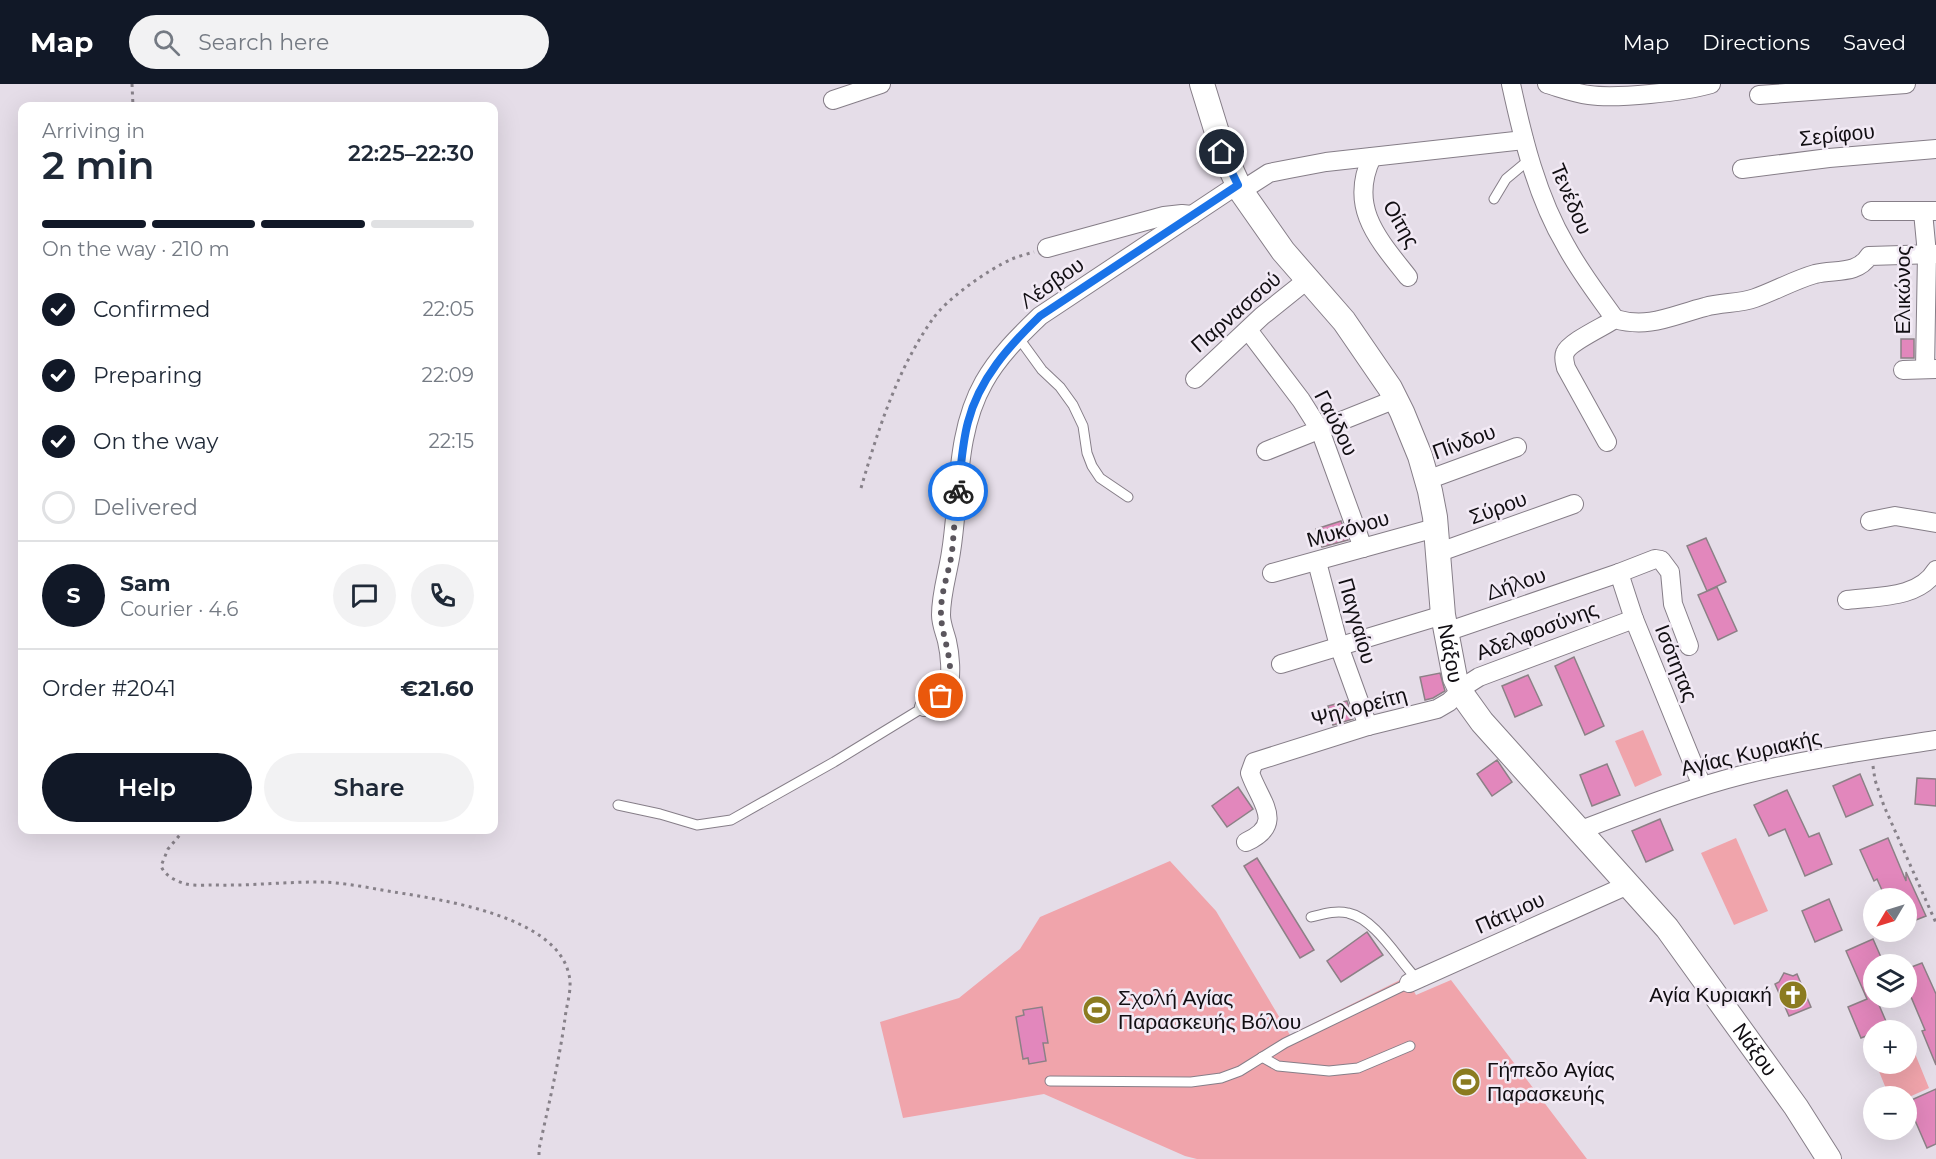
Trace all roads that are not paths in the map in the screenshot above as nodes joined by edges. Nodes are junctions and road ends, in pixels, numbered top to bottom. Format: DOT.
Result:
graph roads {
  1 [pos="881,84"];
  2 [pos="1202,84"];
  3 [pos="1512,84"];
  4 [pos="1547,84"];
  5 [pos="1709,84"];
  6 [pos="1906,84"];
  7 [pos="1759,95"];
  8 [pos="833,100"];
  9 [pos="1524,140"];
  10 [pos="1936,149"];
  11 [pos="1372,158"];
  12 [pos="1530,159"];
  13 [pos="1742,169"];
  14 [pos="1239,188"];
  15 [pos="1494,199"];
  16 [pos="1870,211"];
  17 [pos="1929,211"];
  18 [pos="1192,215"];
  19 [pos="1047,248"];
  20 [pos="1931,254"];
  21 [pos="1408,277"];
  22 [pos="1307,279"];
  23 [pos="1616,319"];
  24 [pos="1248,330"];
  25 [pos="1018,337"];
  26 [pos="1931,369"];
  27 [pos="1903,370"];
  28 [pos="1195,379"];
  29 [pos="1396,399"];
  30 [pos="1320,430"];
  31 [pos="1607,442"];
  32 [pos="1516,447"];
  33 [pos="1266,451"];
  34 [pos="1427,480"];
  35 [pos="1128,497"];
  36 [pos="1574,504"];
  37 [pos="1870,521"];
  38 [pos="1936,523"];
  39 [pos="1436,528"];
  40 [pos="1363,548"];
  41 [pos="1437,553"];
  42 [pos="1317,562"];
  43 [pos="1936,570"];
  44 [pos="1272,573"];
  45 [pos="1610,576"];
  46 [pos="1846,600"];
  47 [pos="1634,619"];
  48 [pos="1445,624"];
  49 [pos="1340,646"];
  50 [pos="1689,646"];
  51 [pos="1281,664"];
  52 [pos="1461,692"];
  53 [pos="924,707"];
  54 [pos="1368,726"];
  55 [pos="1936,740"];
  56 [pos="1702,786"];
  57 [pos="618,805"];
  58 [pos="1581,830"];
  59 [pos="1246,842"];
  60 [pos="1630,884"];
  61 [pos="1311,916"];
  62 [pos="1413,981"];
  63 [pos="1410,1046"];
  64 [pos="1262,1057"];
  65 [pos="1050,1081"];
  66 [pos="1829,1159"];
  1 -- 8 [label="street"];
  2 -- 14 [label="street, Νάξου"];
  3 -- 9 [label="street, Τενέδου"];
  4 -- 5 [label="street"];
  6 -- 7 [label="street"];
  9 -- 11 [label="street, Λέσβου"];
  9 -- 12 [label="street, Τενέδου"];
  10 -- 13 [label="street, Σερίφου"];
  11 -- 14 [label="street, Λέσβου"];
  11 -- 21 [label="street, Οίτης"];
  12 -- 15 [label="lane"];
  12 -- 23 [label="street, Τενέδου"];
  14 -- 18 [label="street, Λέσβου"];
  14 -- 22 [label="street, Νάξου"];
  16 -- 17 [label="street"];
  17 -- 20 [label="street, Ελικώνος"];
  18 -- 19 [label="street"];
  18 -- 25 [label="street, Λέσβου"];
  20 -- 23 [label="street"];
  20 -- 26 [label="street, Ελικώνος"];
  22 -- 24 [label="street, Παρνασσού"];
  22 -- 29 [label="street, Νάξου"];
  23 -- 31 [label="street"];
  24 -- 28 [label="street, Παρνασσού"];
  24 -- 30 [label="street, Γαύδου"];
  25 -- 35 [label="lane"];
  25 -- 53 [label="street, Λέσβου"];
  26 -- 27 [label="street"];
  29 -- 30 [label="street"];
  29 -- 34 [label="street, Νάξου"];
  30 -- 33 [label="street"];
  30 -- 40 [label="street, Γαύδου"];
  32 -- 34 [label="street, Πίνδου"];
  34 -- 39 [label="street, Νάξου"];
  36 -- 41 [label="street, Σύρου"];
  37 -- 38 [label="street"];
  39 -- 40 [label="street, Μυκόνου"];
  39 -- 41 [label="street, Νάξου"];
  40 -- 42 [label="street, Μυκόνου"];
  41 -- 48 [label="street, Νάξου"];
  42 -- 44 [label="street, Μυκόνου"];
  42 -- 49 [label="street, Παγγαίου"];
  43 -- 46 [label="street"];
  45 -- 47 [label="street, Ισότητας"];
  45 -- 48 [label="street, Δήλου"];
  45 -- 50 [label="street, Δήλου"];
  47 -- 52 [label="street, Αδελφοσύνης"];
  47 -- 56 [label="street, Ισότητας"];
  48 -- 49 [label="street, Δήλου"];
  48 -- 52 [label="street, Νάξου"];
  49 -- 51 [label="street, Δήλου"];
  49 -- 54 [label="street, Παγγαίου"];
  52 -- 54 [label="street, Ψηλορείτη"];
  52 -- 58 [label="street, Νάξου"];
  53 -- 57 [label="lane"];
  54 -- 59 [label="street, Ψηλορείτη"];
  55 -- 56 [label="street, Αγίας Κυριακής"];
  56 -- 58 [label="street, Αγίας Κυριακής"];
  58 -- 60 [label="street, Νάξου"];
  60 -- 62 [label="street, Πάτμου"];
  60 -- 66 [label="street, Νάξου"];
  61 -- 62 [label="lane"];
  62 -- 64 [label="lane"];
  63 -- 64 [label="lane"];
  64 -- 65 [label="lane"];
}
